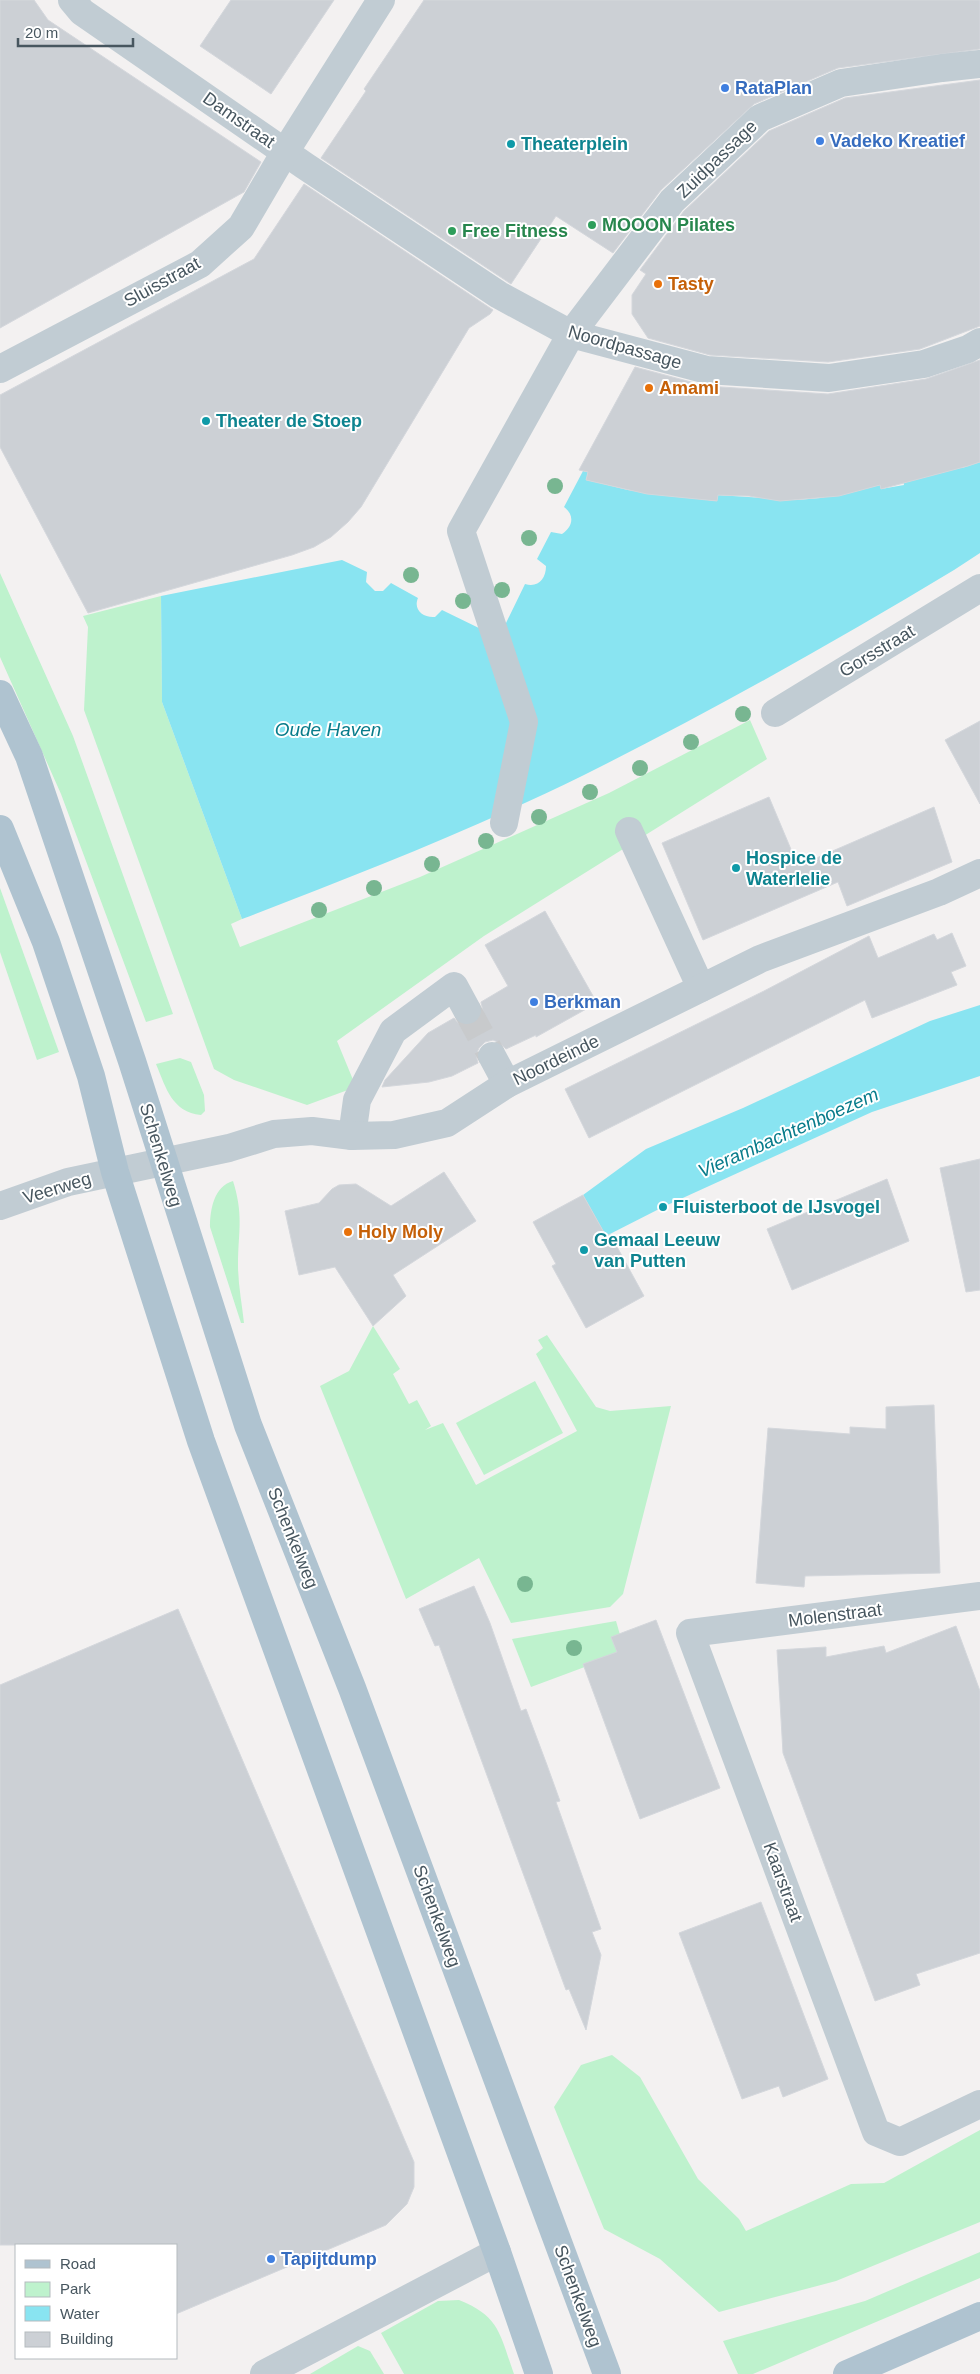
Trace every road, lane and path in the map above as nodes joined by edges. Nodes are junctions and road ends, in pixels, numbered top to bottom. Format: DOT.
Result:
graph roads {
  1 [pos="72,0"];
  2 [pos="380,0"];
  3 [pos="980,64"];
  4 [pos="285,152"];
  5 [pos="571,334"];
  6 [pos="980,342"];
  7 [pos="0,370"];
  8 [pos="980,588"];
  9 [pos="0,694"];
  10 [pos="775,713"];
  11 [pos="504,823"];
  12 [pos="0,829"];
  13 [pos="629,831"];
  14 [pos="980,873"];
  15 [pos="702,988"];
  16 [pos="467,1010"];
  17 [pos="492,1056"];
  18 [pos="507,1084"];
  19 [pos="352,1136"];
  20 [pos="163,1162"];
  21 [pos="115,1172"];
  22 [pos="0,1206"];
  23 [pos="979,1603"];
  24 [pos="690,1633"];
  25 [pos="980,2104"];
  26 [pos="498,2252"];
  27 [pos="980,2316"];
  28 [pos="264,2374"];
  29 [pos="539,2374"];
  30 [pos="607,2374"];
  31 [pos="846,2374"];
  1 -- 4 [label="street, Damstraat"];
  2 -- 4 [label="street, Damstraat"];
  3 -- 5 [label="street, Zuidpassage"];
  4 -- 5 [label="street, Noordpassage"];
  4 -- 7 [label="street, Sluisstraat"];
  5 -- 6 [label="street, Noordpassage"];
  5 -- 11 [label="street"];
  8 -- 10 [label="street, Gorsstraat"];
  9 -- 20 [label="main road, Schenkelweg"];
  12 -- 21 [label="main road"];
  13 -- 15 [label="street"];
  14 -- 15 [label="street, Noordeinde"];
  15 -- 18 [label="street, Noordeinde"];
  16 -- 19 [label="street"];
  17 -- 18 [label="street"];
  18 -- 19 [label="street, Noordeinde"];
  19 -- 20 [label="street, Noordeinde"];
  20 -- 21 [label="street, Noordeinde"];
  20 -- 30 [label="main road, Schenkelweg"];
  21 -- 22 [label="street, Veerweg"];
  21 -- 26 [label="main road"];
  23 -- 24 [label="street, Molenstraat"];
  24 -- 25 [label="street, Kaarstraat"];
  26 -- 28 [label="street"];
  26 -- 29 [label="main road"];
  27 -- 31 [label="main road"];
}
